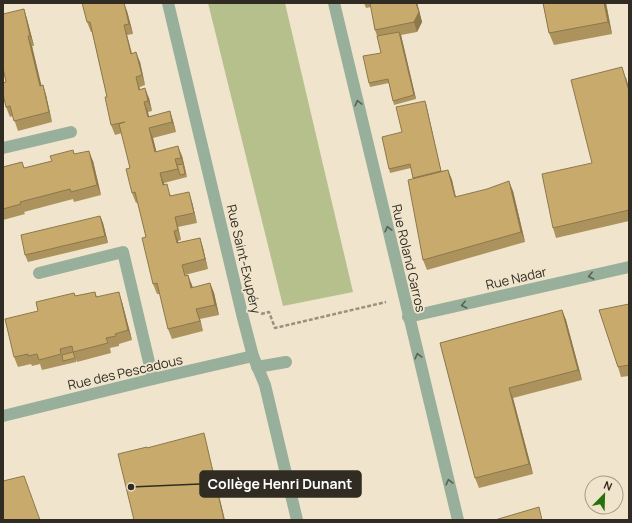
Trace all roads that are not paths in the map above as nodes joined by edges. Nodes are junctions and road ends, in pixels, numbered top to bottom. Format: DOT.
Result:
graph roads {
  1 [pos="168,3"];
  2 [pos="334,3"];
  3 [pos="71,132"];
  4 [pos="3,148"];
  5 [pos="629,267"];
  6 [pos="39,273"];
  7 [pos="408,317"];
  8 [pos="255,362"];
  9 [pos="286,362"];
  10 [pos="153,379"];
  11 [pos="3,416"];
  12 [pos="297,520"];
  13 [pos="458,520"];
  1 -- 8 [label="street, Rue Saint-Exupéry"];
  7 -- 2 [label="street, Rue Roland Garros, one-way"];
  3 -- 4 [label="street"];
  5 -- 7 [label="street, Rue Nadar, one-way"];
  6 -- 10 [label="street"];
  13 -- 7 [label="street, Rue Roland Garros, one-way"];
  8 -- 9 [label="street, Rue des Pescadous"];
  8 -- 10 [label="street, Rue des Pescadous"];
  8 -- 12 [label="street, Rue Saint-Exupéry"];
  10 -- 11 [label="street, Rue des Pescadous"];
}
